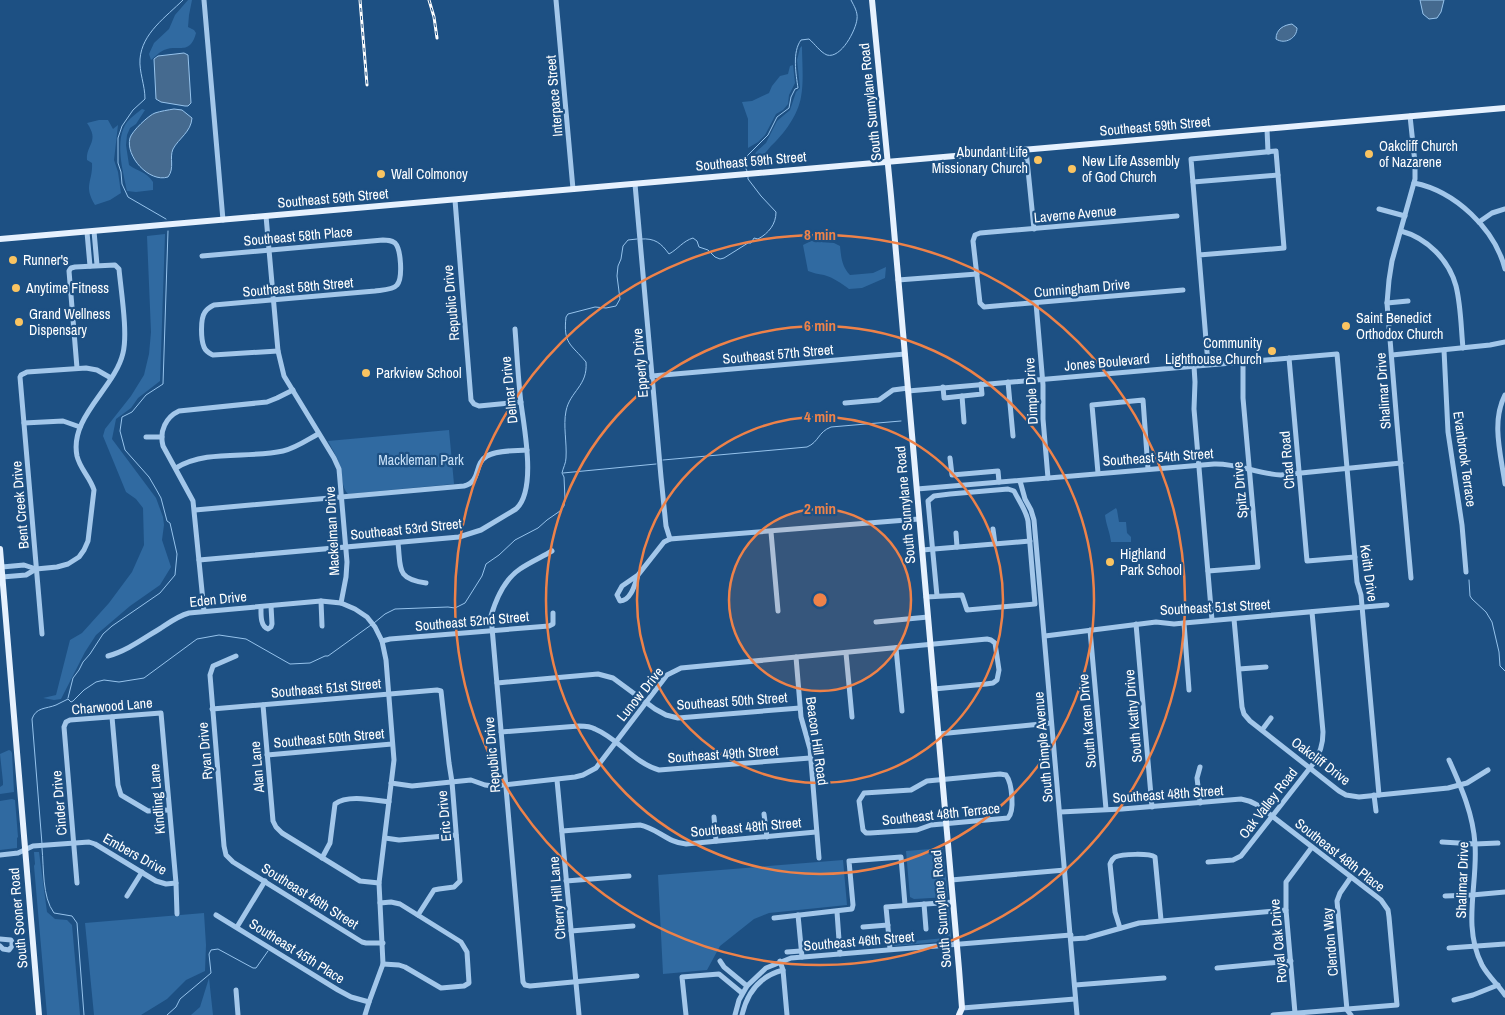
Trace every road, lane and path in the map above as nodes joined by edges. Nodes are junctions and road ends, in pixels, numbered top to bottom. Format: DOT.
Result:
graph roads {
  1 [pos="204,0"];
  2 [pos="556,0"];
  3 [pos="872,0"];
  4 [pos="1505,108"];
  5 [pos="1410,116"];
  6 [pos="1266,129"];
  7 [pos="1026,150"];
  8 [pos="1268,152"];
  9 [pos="888,162"];
  10 [pos="1278,175"];
  11 [pos="1193,182"];
  12 [pos="1414,183"];
  13 [pos="636,184"];
  14 [pos="573,190"];
  15 [pos="454,200"];
  16 [pos="1379,209"];
  17 [pos="1505,209"];
  18 [pos="266,216"];
  19 [pos="1177,216"];
  20 [pos="1405,216"];
  21 [pos="223,220"];
  22 [pos="1479,222"];
  23 [pos="1034,228"];
  24 [pos="1401,231"];
  25 [pos="91,232"];
  26 [pos="0,239"];
  27 [pos="269,250"];
  28 [pos="1199,255"];
  29 [pos="202,256"];
  30 [pos="97,265"];
  31 [pos="90,266"];
  32 [pos="1505,269"];
  33 [pos="977,274"];
  34 [pos="898,280"];
  35 [pos="398,284"];
  36 [pos="1183,290"];
  37 [pos="273,300"];
  38 [pos="1408,301"];
  39 [pos="1036,303"];
  40 [pos="1387,304"];
  41 [pos="515,329"];
  42 [pos="1505,342"];
  43 [pos="1463,348"];
  44 [pos="278,350"];
  45 [pos="1444,350"];
  46 [pos="905,354"];
  47 [pos="1337,354"];
  48 [pos="1392,355"];
  49 [pos="1290,358"];
  50 [pos="1243,362"];
  51 [pos="1208,364"];
  52 [pos="1194,366"];
  53 [pos="77,368"];
  54 [pos="652,376"];
  55 [pos="111,378"];
  56 [pos="1042,379"];
  57 [pos="1008,382"];
  58 [pos="981,384"];
  59 [pos="942,388"];
  60 [pos="908,389"];
  61 [pos="293,390"];
  62 [pos="1505,394"];
  63 [pos="962,396"];
  64 [pos="521,402"];
  65 [pos="845,403"];
  66 [pos="964,422"];
  67 [pos="24,423"];
  68 [pos="80,427"];
  69 [pos="318,434"];
  70 [pos="1013,436"];
  71 [pos="146,437"];
  72 [pos="162,437"];
  73 [pos="527,450"];
  74 [pos="950,458"];
  75 [pos="1401,463"];
  76 [pos="1198,465"];
  77 [pos="176,468"];
  78 [pos="1148,469"];
  79 [pos="1249,469"];
  80 [pos="1347,469"];
  81 [pos="1098,473"];
  82 [pos="1299,474"];
  83 [pos="952,475"];
  84 [pos="1048,478"];
  85 [pos="1020,481"];
  86 [pos="999,482"];
  87 [pos="992,483"];
  88 [pos="1505,484"];
  89 [pos="952,486"];
  90 [pos="917,489"];
  91 [pos="993,490"];
  92 [pos="950,494"];
  93 [pos="342,497"];
  94 [pos="195,510"];
  95 [pos="919,519"];
  96 [pos="994,529"];
  97 [pos="771,532"];
  98 [pos="956,533"];
  99 [pos="670,539"];
  100 [pos="1030,541"];
  101 [pos="398,543"];
  102 [pos="995,544"];
  103 [pos="346,547"];
  104 [pos="957,547"];
  105 [pos="0,549"];
  106 [pos="933,549"];
  107 [pos="922,550"];
  108 [pos="552,551"];
  109 [pos="1355,558"];
  110 [pos="199,560"];
  111 [pos="2,568"];
  112 [pos="36,569"];
  113 [pos="1208,571"];
  114 [pos="1466,572"];
  115 [pos="638,575"];
  116 [pos="2,577"];
  117 [pos="1411,578"];
  118 [pos="426,583"];
  119 [pos="937,596"];
  120 [pos="926,597"];
  121 [pos="321,601"];
  122 [pos="341,603"];
  123 [pos="1387,605"];
  124 [pos="261,606"];
  125 [pos="271,606"];
  126 [pos="1363,608"];
  127 [pos="204,611"];
  128 [pos="778,611"];
  129 [pos="1312,612"];
  130 [pos="553,613"];
  131 [pos="928,617"];
  132 [pos="1234,618"];
  133 [pos="1212,620"];
  134 [pos="876,622"];
  135 [pos="1184,623"];
  136 [pos="1136,624"];
  137 [pos="322,626"];
  138 [pos="493,630"];
  139 [pos="1090,630"];
  140 [pos="42,634"];
  141 [pos="1045,636"];
  142 [pos="382,641"];
  143 [pos="930,644"];
  144 [pos="896,648"];
  145 [pos="846,653"];
  146 [pos="108,656"];
  147 [pos="236,656"];
  148 [pos="796,657"];
  149 [pos="1266,667"];
  150 [pos="1239,669"];
  151 [pos="497,683"];
  152 [pos="934,689"];
  153 [pos="1190,690"];
  154 [pos="441,691"];
  155 [pos="389,694"];
  156 [pos="646,702"];
  157 [pos="263,705"];
  158 [pos="800,708"];
  159 [pos="212,709"];
  160 [pos="902,711"];
  161 [pos="161,713"];
  162 [pos="112,717"];
  163 [pos="852,717"];
  164 [pos="1271,718"];
  165 [pos="66,722"];
  166 [pos="1051,723"];
  167 [pos="1262,730"];
  168 [pos="501,732"];
  169 [pos="938,734"];
  170 [pos="616,742"];
  171 [pos="392,744"];
  172 [pos="267,755"];
  173 [pos="810,758"];
  174 [pos="1449,760"];
  175 [pos="1200,767"];
  176 [pos="1310,768"];
  177 [pos="1488,770"];
  178 [pos="942,779"];
  179 [pos="557,780"];
  180 [pos="452,782"];
  181 [pos="391,783"];
  182 [pos="506,784"];
  183 [pos="1460,785"];
  184 [pos="1377,795"];
  185 [pos="389,802"];
  186 [pos="1200,803"];
  187 [pos="1152,807"];
  188 [pos="1106,809"];
  189 [pos="169,810"];
  190 [pos="1376,811"];
  191 [pos="1060,812"];
  192 [pos="764,814"];
  193 [pos="1272,816"];
  194 [pos="714,818"];
  195 [pos="946,824"];
  196 [pos="562,831"];
  197 [pos="816,832"];
  198 [pos="456,835"];
  199 [pos="767,837"];
  200 [pos="385,838"];
  201 [pos="716,841"];
  202 [pos="74,842"];
  203 [pos="1442,842"];
  204 [pos="1498,843"];
  205 [pos="1475,844"];
  206 [pos="1312,847"];
  207 [pos="25,849"];
  208 [pos="0,855"];
  209 [pos="228,858"];
  210 [pos="322,858"];
  211 [pos="819,858"];
  212 [pos="1208,862"];
  213 [pos="1065,870"];
  214 [pos="142,872"];
  215 [pos="629,876"];
  216 [pos="1351,877"];
  217 [pos="951,880"];
  218 [pos="265,881"];
  219 [pos="566,881"];
  220 [pos="77,883"];
  221 [pos="176,883"];
  222 [pos="379,883"];
  223 [pos="1505,892"];
  224 [pos="127,896"];
  225 [pos="1445,896"];
  226 [pos="1472,896"];
  227 [pos="953,902"];
  228 [pos="380,903"];
  229 [pos="924,904"];
  230 [pos="906,905"];
  231 [pos="1286,910"];
  232 [pos="837,912"];
  233 [pos="177,914"];
  234 [pos="216,915"];
  235 [pos="418,915"];
  236 [pos="798,916"];
  237 [pos="774,918"];
  238 [pos="1161,920"];
  239 [pos="888,925"];
  240 [pos="634,926"];
  241 [pos="237,927"];
  242 [pos="863,928"];
  243 [pos="1120,928"];
  244 [pos="926,929"];
  245 [pos="571,932"];
  246 [pos="1071,937"];
  247 [pos="0,939"];
  248 [pos="383,943"];
  249 [pos="956,944"];
  250 [pos="1505,944"];
  251 [pos="0,946"];
  252 [pos="1475,946"];
  253 [pos="1449,948"];
  254 [pos="890,949"];
  255 [pos="787,952"];
  256 [pos="802,954"];
  257 [pos="840,954"];
  258 [pos="720,961"];
  259 [pos="1291,961"];
  260 [pos="780,962"];
  261 [pos="383,964"];
  262 [pos="1217,968"];
  263 [pos="783,970"];
  264 [pos="637,976"];
  265 [pos="1164,978"];
  266 [pos="575,982"];
  267 [pos="1075,985"];
  268 [pos="747,986"];
  269 [pos="1498,986"];
  270 [pos="236,990"];
  271 [pos="742,993"];
  272 [pos="1505,996"];
  273 [pos="1075,999"];
  274 [pos="1454,1000"];
  275 [pos="369,1002"];
  276 [pos="1347,1010"];
  277 [pos="960,1012"];
  278 [pos="1295,1013"];
  279 [pos="39,1015"];
  280 [pos="238,1015"];
  281 [pos="365,1015"];
  282 [pos="579,1015"];
  283 [pos="686,1015"];
  284 [pos="735,1015"];
  285 [pos="742,1015"];
  286 [pos="787,1015"];
  287 [pos="966,1015"];
  288 [pos="1077,1015"];
  289 [pos="1273,1015"];
  290 [pos="1343,1015"];
  291 [pos="1351,1015"];
  1 -- 21 [label="street"];
  2 -- 14 [label="street, Interpace Street"];
  3 -- 9 [label="main road, South Sunnylane Road"];
  4 -- 5 [label="main road, Southeast 59th Street"];
  5 -- 6 [label="main road, Southeast 59th Street"];
  5 -- 12 [label="street, Shalimar Drive"];
  6 -- 7 [label="main road, Southeast 59th Street"];
  6 -- 8 [label="street"];
  7 -- 9 [label="main road, Southeast 59th Street"];
  7 -- 23 [label="street"];
  8 -- 10 [label="street"];
  8 -- 11 [label="street"];
  9 -- 13 [label="main road, Southeast 59th Street"];
  9 -- 34 [label="main road, South Sunnylane Road"];
  10 -- 11 [label="street"];
  10 -- 28 [label="street"];
  11 -- 28 [label="street"];
  12 -- 20 [label="street, Shalimar Drive"];
  12 -- 22 [label="street"];
  13 -- 14 [label="main road, Southeast 59th Street"];
  13 -- 54 [label="street, Epperly Drive"];
  14 -- 15 [label="main road, Southeast 59th Street"];
  15 -- 18 [label="main road, Southeast 59th Street"];
  15 -- 64 [label="street, Republic Drive"];
  16 -- 20 [label="street"];
  17 -- 22 [label="street"];
  18 -- 21 [label="main road, Southeast 59th Street"];
  18 -- 27 [label="street, Mackelman Drive"];
  19 -- 23 [label="street, Laverne Avenue"];
  20 -- 24 [label="street, Shalimar Drive"];
  21 -- 25 [label="main road, Southeast 59th Street"];
  22 -- 32 [label="street"];
  23 -- 33 [label="street, Laverne Avenue"];
  24 -- 40 [label="street, Shalimar Drive"];
  24 -- 43 [label="street"];
  25 -- 26 [label="main road, Southeast 59th Street"];
  25 -- 30 [label="street"];
  25 -- 31 [label="street"];
  27 -- 29 [label="street, Southeast 58th Place"];
  27 -- 35 [label="street, Southeast 58th Place"];
  27 -- 37 [label="street, Mackelman Drive"];
  28 -- 51 [label="street"];
  30 -- 31 [label="street"];
  30 -- 55 [label="street"];
  31 -- 53 [label="street"];
  33 -- 34 [label="street"];
  33 -- 39 [label="street, Cunningham Drive"];
  34 -- 46 [label="main road, South Sunnylane Road"];
  35 -- 37 [label="street, Southeast 58th Street"];
  36 -- 39 [label="street, Cunningham Drive"];
  37 -- 44 [label="street, Mackelman Drive"];
  37 -- 44 [label="street, Southeast 58th Street"];
  38 -- 40 [label="street"];
  39 -- 56 [label="street, Dimple Drive"];
  40 -- 48 [label="street, Shalimar Drive"];
  41 -- 64 [label="street, Delmar Drive"];
  42 -- 43 [label="street"];
  43 -- 45 [label="street"];
  44 -- 61 [label="street, Mackelman Drive"];
  45 -- 48 [label="street"];
  45 -- 114 [label="street, Evanbrook Terrace"];
  46 -- 54 [label="street, Southeast 57th Street"];
  46 -- 60 [label="main road, South Sunnylane Road"];
  47 -- 49 [label="street, Jones Boulevard"];
  47 -- 80 [label="street, Keith Drive"];
  48 -- 75 [label="street, Shalimar Drive"];
  49 -- 50 [label="street, Jones Boulevard"];
  49 -- 82 [label="street, Chad Road"];
  50 -- 51 [label="street, Jones Boulevard"];
  50 -- 79 [label="street, Spitz Drive"];
  51 -- 52 [label="street, Jones Boulevard"];
  52 -- 56 [label="street, Jones Boulevard"];
  52 -- 76 [label="street"];
  53 -- 55 [label="street"];
  53 -- 67 [label="street, Bent Creek Drive"];
  54 -- 99 [label="street, Epperly Drive"];
  55 -- 68 [label="street"];
  56 -- 57 [label="street, Jones Boulevard"];
  56 -- 84 [label="street, Dimple Drive"];
  57 -- 58 [label="street, Jones Boulevard"];
  57 -- 70 [label="street"];
  58 -- 59 [label="street, Jones Boulevard"];
  58 -- 63 [label="street"];
  59 -- 60 [label="street, Jones Boulevard"];
  59 -- 63 [label="street"];
  60 -- 65 [label="street, Jones Boulevard"];
  60 -- 90 [label="main road, South Sunnylane Road"];
  61 -- 69 [label="street, Mackelman Drive"];
  61 -- 72 [label="street"];
  62 -- 88 [label="street"];
  63 -- 66 [label="street"];
  64 -- 73 [label="street, Delmar Drive"];
  67 -- 68 [label="street"];
  67 -- 112 [label="street, Bent Creek Drive"];
  68 -- 112 [label="street"];
  69 -- 77 [label="street"];
  69 -- 93 [label="street, Mackelman Drive"];
  71 -- 72 [label="street"];
  72 -- 77 [label="street"];
  73 -- 93 [label="street"];
  73 -- 101 [label="street, Southeast 53rd Street"];
  74 -- 83 [label="street"];
  75 -- 80 [label="street, Southeast 54th Street"];
  75 -- 117 [label="street, Shalimar Drive"];
  76 -- 78 [label="street, Southeast 54th Street"];
  76 -- 79 [label="street, Southeast 54th Street"];
  76 -- 113 [label="street"];
  77 -- 94 [label="street"];
  78 -- 81 [label="street, Southeast 54th Street"];
  78 -- 81 [label="street"];
  79 -- 82 [label="street, Southeast 54th Street"];
  79 -- 113 [label="street, Spitz Drive"];
  80 -- 82 [label="street, Southeast 54th Street"];
  80 -- 109 [label="street, Keith Drive"];
  81 -- 84 [label="street, Southeast 54th Street"];
  82 -- 109 [label="street, Chad Road"];
  83 -- 86 [label="street"];
  83 -- 89 [label="street"];
  84 -- 85 [label="street, Southeast 54th Street"];
  85 -- 86 [label="street, Southeast 54th Street"];
  85 -- 141 [label="street, South Dimple Avenue"];
  86 -- 87 [label="street, Southeast 54th Street"];
  87 -- 89 [label="street, Southeast 54th Street"];
  87 -- 91 [label="street"];
  89 -- 90 [label="street, Southeast 54th Street"];
  89 -- 92 [label="street"];
  90 -- 95 [label="main road, South Sunnylane Road"];
  91 -- 92 [label="street"];
  91 -- 100 [label="street"];
  92 -- 106 [label="street"];
  93 -- 94 [label="street"];
  93 -- 103 [label="street, Mackelman Drive"];
  94 -- 110 [label="street"];
  95 -- 97 [label="street"];
  95 -- 107 [label="main road, South Sunnylane Road"];
  96 -- 102 [label="street"];
  97 -- 99 [label="street"];
  97 -- 128 [label="street"];
  98 -- 104 [label="street"];
  99 -- 115 [label="street"];
  100 -- 102 [label="street"];
  100 -- 119 [label="street"];
  101 -- 103 [label="street, Southeast 53rd Street"];
  101 -- 118 [label="street"];
  102 -- 104 [label="street"];
  103 -- 110 [label="street, Southeast 53rd Street"];
  103 -- 122 [label="street, Mackelman Drive"];
  104 -- 106 [label="street"];
  105 -- 111 [label="main road, South Sooner Road"];
  106 -- 107 [label="street"];
  106 -- 119 [label="street"];
  107 -- 120 [label="main road, South Sunnylane Road"];
  108 -- 138 [label="street, Republic Drive"];
  109 -- 126 [label="street, Keith Drive"];
  110 -- 127 [label="street"];
  111 -- 112 [label="street"];
  111 -- 116 [label="main road, South Sooner Road"];
  112 -- 116 [label="street"];
  112 -- 140 [label="street, Bent Creek Drive"];
  113 -- 133 [label="street"];
  115 -- 115 [label="street"];
  116 -- 207 [label="main road, South Sooner Road"];
  119 -- 120 [label="street"];
  120 -- 131 [label="main road, South Sunnylane Road"];
  121 -- 122 [label="street, Eden Drive"];
  121 -- 125 [label="street, Eden Drive"];
  121 -- 137 [label="street"];
  122 -- 142 [label="street"];
  123 -- 126 [label="street, Southeast 51st Street"];
  124 -- 125 [label="street, Eden Drive"];
  124 -- 125 [label="street"];
  124 -- 127 [label="street, Eden Drive"];
  126 -- 129 [label="street, Southeast 51st Street"];
  126 -- 184 [label="street, Keith Drive"];
  127 -- 146 [label="street, Eden Drive"];
  129 -- 132 [label="street, Southeast 51st Street"];
  129 -- 176 [label="street, Oak Valley Road"];
  130 -- 138 [label="street, Southeast 52nd Street"];
  131 -- 134 [label="street"];
  131 -- 143 [label="main road, South Sunnylane Road"];
  132 -- 133 [label="street, Southeast 51st Street"];
  132 -- 150 [label="street, Oakcliff Drive"];
  133 -- 135 [label="street, Southeast 51st Street"];
  135 -- 136 [label="street, Southeast 51st Street"];
  135 -- 153 [label="street"];
  136 -- 139 [label="street, Southeast 51st Street"];
  136 -- 187 [label="street, South Kathy Drive"];
  138 -- 142 [label="street, Southeast 52nd Street"];
  138 -- 151 [label="street, Republic Drive"];
  139 -- 141 [label="street, Southeast 51st Street"];
  139 -- 188 [label="street, South Karen Drive"];
  141 -- 166 [label="street, South Dimple Avenue"];
  142 -- 155 [label="street"];
  143 -- 144 [label="street, Lunow Drive"];
  143 -- 152 [label="main road, South Sunnylane Road"];
  143 -- 152 [label="street, Lunow Drive"];
  144 -- 145 [label="street, Lunow Drive"];
  144 -- 160 [label="street"];
  145 -- 148 [label="street, Lunow Drive"];
  145 -- 163 [label="street"];
  147 -- 159 [label="street, Ryan Drive"];
  148 -- 156 [label="street, Lunow Drive"];
  148 -- 158 [label="street, Beacon Hill Road"];
  149 -- 150 [label="street"];
  150 -- 167 [label="street, Oakcliff Drive"];
  151 -- 156 [label="street, Southeast 50th Street"];
  151 -- 168 [label="street, Republic Drive"];
  152 -- 169 [label="main road, South Sunnylane Road"];
  154 -- 155 [label="street, Southeast 51st Street"];
  154 -- 180 [label="street, Eric Drive"];
  155 -- 157 [label="street, Southeast 51st Street"];
  155 -- 171 [label="street"];
  156 -- 158 [label="street, Southeast 50th Street"];
  156 -- 170 [label="street, Lunow Drive"];
  157 -- 159 [label="street, Southeast 51st Street"];
  157 -- 172 [label="street, Alan Lane"];
  158 -- 173 [label="street, Beacon Hill Road"];
  159 -- 209 [label="street, Ryan Drive"];
  161 -- 162 [label="street, Charwood Lane"];
  161 -- 189 [label="street, Kindling Lane"];
  162 -- 165 [label="street, Charwood Lane"];
  162 -- 189 [label="street"];
  164 -- 167 [label="street"];
  165 -- 202 [label="street, Cinder Drive"];
  166 -- 169 [label="street"];
  166 -- 191 [label="street, South Dimple Avenue"];
  167 -- 176 [label="street, Oakcliff Drive"];
  168 -- 170 [label="street, Southeast 49th Street"];
  168 -- 182 [label="street, Republic Drive"];
  169 -- 178 [label="main road, South Sunnylane Road"];
  170 -- 173 [label="street, Southeast 49th Street"];
  170 -- 179 [label="street, Lunow Drive"];
  171 -- 172 [label="street, Southeast 50th Street"];
  171 -- 181 [label="street"];
  172 -- 210 [label="street, Alan Lane"];
  173 -- 197 [label="street, Beacon Hill Road"];
  174 -- 183 [label="street, Shalimar Drive"];
  175 -- 186 [label="street"];
  176 -- 184 [label="street, Oakcliff Drive"];
  176 -- 193 [label="street, Oak Valley Road"];
  177 -- 183 [label="street, Oakcliff Drive"];
  178 -- 195 [label="main road, South Sunnylane Road"];
  178 -- 195 [label="street, Southeast 48th Terrace"];
  178 -- 195 [label="street, Southeast 48th Terrace"];
  179 -- 182 [label="street, Lunow Drive"];
  179 -- 196 [label="street, Cherry Hill Lane"];
  180 -- 181 [label="street, Lunow Drive"];
  180 -- 182 [label="street, Lunow Drive"];
  180 -- 198 [label="street, Eric Drive"];
  181 -- 185 [label="street"];
  182 -- 266 [label="street, Republic Drive"];
  183 -- 184 [label="street, Oakcliff Drive"];
  183 -- 205 [label="street, Shalimar Drive"];
  184 -- 190 [label="street, Keith Drive"];
  185 -- 200 [label="street"];
  185 -- 210 [label="street"];
  186 -- 187 [label="street, Southeast 48th Street"];
  186 -- 193 [label="street, Southeast 48th Street"];
  187 -- 188 [label="street, Southeast 48th Street"];
  188 -- 191 [label="street, Southeast 48th Street"];
  189 -- 221 [label="street, Kindling Lane"];
  191 -- 213 [label="street, South Dimple Avenue"];
  192 -- 199 [label="street"];
  193 -- 206 [label="street, Southeast 48th Place"];
  193 -- 212 [label="street, Oak Valley Road"];
  194 -- 201 [label="street"];
  195 -- 217 [label="main road, South Sunnylane Road"];
  196 -- 201 [label="street, Southeast 48th Street"];
  196 -- 219 [label="street, Cherry Hill Lane"];
  197 -- 199 [label="street, Southeast 48th Street"];
  197 -- 211 [label="street, Beacon Hill Road"];
  198 -- 200 [label="street"];
  198 -- 235 [label="street, Eric Drive"];
  199 -- 201 [label="street, Southeast 48th Street"];
  200 -- 222 [label="street"];
  202 -- 207 [label="street, Embers Drive"];
  202 -- 214 [label="street, Embers Drive"];
  202 -- 220 [label="street, Cinder Drive"];
  203 -- 205 [label="street"];
  204 -- 205 [label="street"];
  205 -- 226 [label="street, Shalimar Drive"];
  206 -- 216 [label="street, Southeast 48th Place"];
  206 -- 231 [label="street, Royal Oak Drive"];
  207 -- 208 [label="street"];
  207 -- 279 [label="main road, South Sooner Road"];
  209 -- 218 [label="street, Southeast 46th Street"];
  210 -- 222 [label="street"];
  213 -- 217 [label="street"];
  213 -- 246 [label="street, South Dimple Avenue"];
  214 -- 221 [label="street, Embers Drive"];
  214 -- 224 [label="street"];
  215 -- 219 [label="street"];
  216 -- 276 [label="street, Clendon Way"];
  216 -- 276 [label="street, Southeast 48th Place"];
  217 -- 227 [label="main road, South Sunnylane Road"];
  218 -- 241 [label="street"];
  218 -- 248 [label="street, Southeast 46th Street"];
  219 -- 245 [label="street, Cherry Hill Lane"];
  221 -- 233 [label="street, Kindling Lane"];
  222 -- 228 [label="street"];
  223 -- 226 [label="street"];
  225 -- 226 [label="street"];
  226 -- 252 [label="street, Shalimar Drive"];
  227 -- 229 [label="street"];
  227 -- 249 [label="main road, South Sunnylane Road"];
  228 -- 235 [label="street"];
  228 -- 248 [label="street"];
  229 -- 230 [label="street"];
  229 -- 244 [label="street"];
  230 -- 232 [label="street"];
  230 -- 239 [label="street"];
  231 -- 238 [label="street, Southeast 46th Street"];
  231 -- 259 [label="street, Royal Oak Drive"];
  232 -- 236 [label="street"];
  232 -- 257 [label="street"];
  234 -- 241 [label="street, Southeast 45th Place"];
  235 -- 261 [label="street"];
  236 -- 237 [label="street"];
  236 -- 256 [label="street"];
  238 -- 243 [label="street, Southeast 46th Street"];
  238 -- 243 [label="street"];
  239 -- 242 [label="street"];
  239 -- 254 [label="street"];
  240 -- 245 [label="street"];
  241 -- 275 [label="street, Southeast 45th Place"];
  243 -- 246 [label="street, Southeast 46th Street"];
  245 -- 266 [label="street, Cherry Hill Lane"];
  246 -- 249 [label="street, Southeast 46th Street"];
  246 -- 267 [label="street, South Dimple Avenue"];
  247 -- 251 [label="street"];
  248 -- 261 [label="street"];
  249 -- 254 [label="street, Southeast 46th Street"];
  249 -- 277 [label="main road, South Sunnylane Road"];
  250 -- 252 [label="street"];
  252 -- 253 [label="street"];
  252 -- 269 [label="street, Shalimar Drive"];
  254 -- 257 [label="street, Southeast 46th Street"];
  255 -- 256 [label="street"];
  256 -- 257 [label="street, Southeast 46th Street"];
  256 -- 260 [label="street, Southeast 46th Street"];
  258 -- 268 [label="street"];
  259 -- 262 [label="street"];
  259 -- 278 [label="street, Royal Oak Drive"];
  260 -- 263 [label="street"];
  260 -- 268 [label="street, Southeast 46th Street"];
  261 -- 275 [label="street"];
  263 -- 285 [label="street"];
  263 -- 286 [label="street"];
  264 -- 266 [label="street"];
  265 -- 267 [label="street"];
  266 -- 282 [label="street, Cherry Hill Lane"];
  267 -- 273 [label="street, South Dimple Avenue"];
  268 -- 271 [label="street, Southeast 46th Street"];
  269 -- 272 [label="street, Shalimar Drive"];
  269 -- 274 [label="street"];
  270 -- 280 [label="street"];
  271 -- 283 [label="street"];
  271 -- 284 [label="street, Southeast 46th Street"];
  273 -- 277 [label="street"];
  273 -- 288 [label="street, South Dimple Avenue"];
  275 -- 281 [label="street"];
  276 -- 278 [label="street"];
  276 -- 290 [label="street"];
  276 -- 291 [label="street"];
  277 -- 287 [label="main road, South Sunnylane Road"];
  278 -- 289 [label="street"];
}
